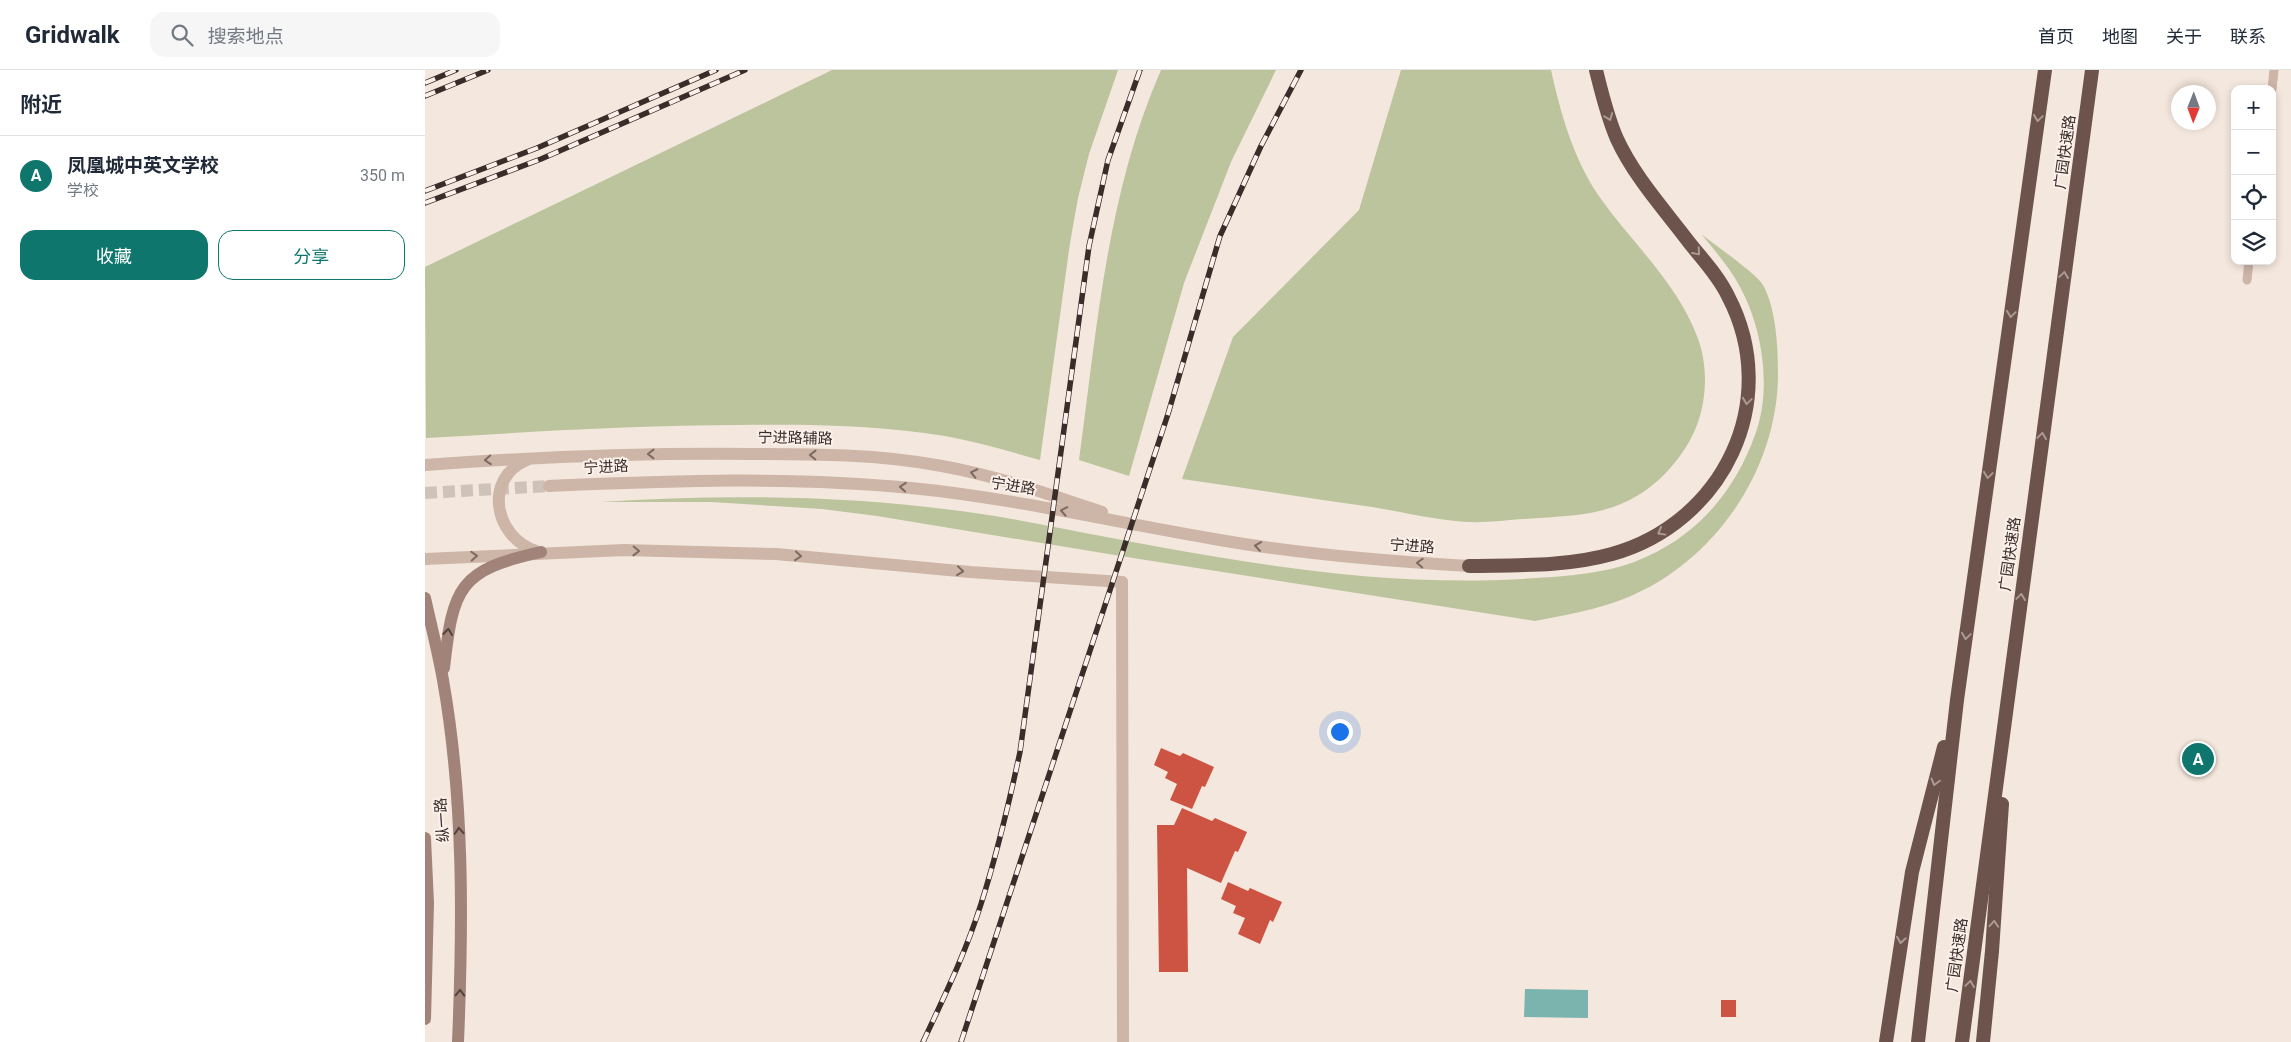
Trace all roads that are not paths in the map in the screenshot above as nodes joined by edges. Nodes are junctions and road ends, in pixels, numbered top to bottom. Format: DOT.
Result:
graph roads {
  1 [pos="1596,70"];
  2 [pos="2045,70"];
  3 [pos="2092,70"];
  4 [pos="2274,70"];
  5 [pos="2272,85"];
  6 [pos="2249,265"];
  7 [pos="2247,280"];
  8 [pos="539,457"];
  9 [pos="425,464"];
  10 [pos="549,486"];
  11 [pos="1154,529"];
  12 [pos="541,552"];
  13 [pos="425,558"];
  14 [pos="1469,566"];
  15 [pos="425,598"];
  16 [pos="2017,627"];
  17 [pos="443,680"];
  18 [pos="1957,700"];
  19 [pos="425,838"];
  20 [pos="425,1019"];
  21 [pos="1963,1037"];
  22 [pos="458,1042"];
  23 [pos="1123,1042"];
  24 [pos="1886,1042"];
  25 [pos="1918,1042"];
  26 [pos="1983,1042"];
  1 -- 14 [label="highway, one-way"];
  2 -- 18 [label="highway, 广园快速路, one-way"];
  16 -- 3 [label="highway, 广园快速路, one-way"];
  4 -- 5 [label="lane"];
  6 -- 7 [label="lane"];
  8 -- 9 [label="street, 宁进路辅路, one-way"];
  11 -- 8 [label="street, 宁进路辅路, one-way"];
  8 -- 12 [label="street"];
  11 -- 10 [label="street, 宁进路, one-way"];
  14 -- 11 [label="street, 宁进路, one-way"];
  13 -- 12 [label="street, one-way"];
  17 -- 12 [label="main road, one-way"];
  12 -- 23 [label="street, one-way"];
  15 -- 17 [label="main road, 纵一路"];
  21 -- 16 [label="highway, 广园快速路, one-way"];
  26 -- 16 [label="highway, one-way"];
  22 -- 17 [label="main road, 纵一路, one-way"];
  18 -- 24 [label="highway, one-way"];
  18 -- 25 [label="highway, 广园快速路"];
  19 -- 20 [label="main road, 纵一路"];
}
